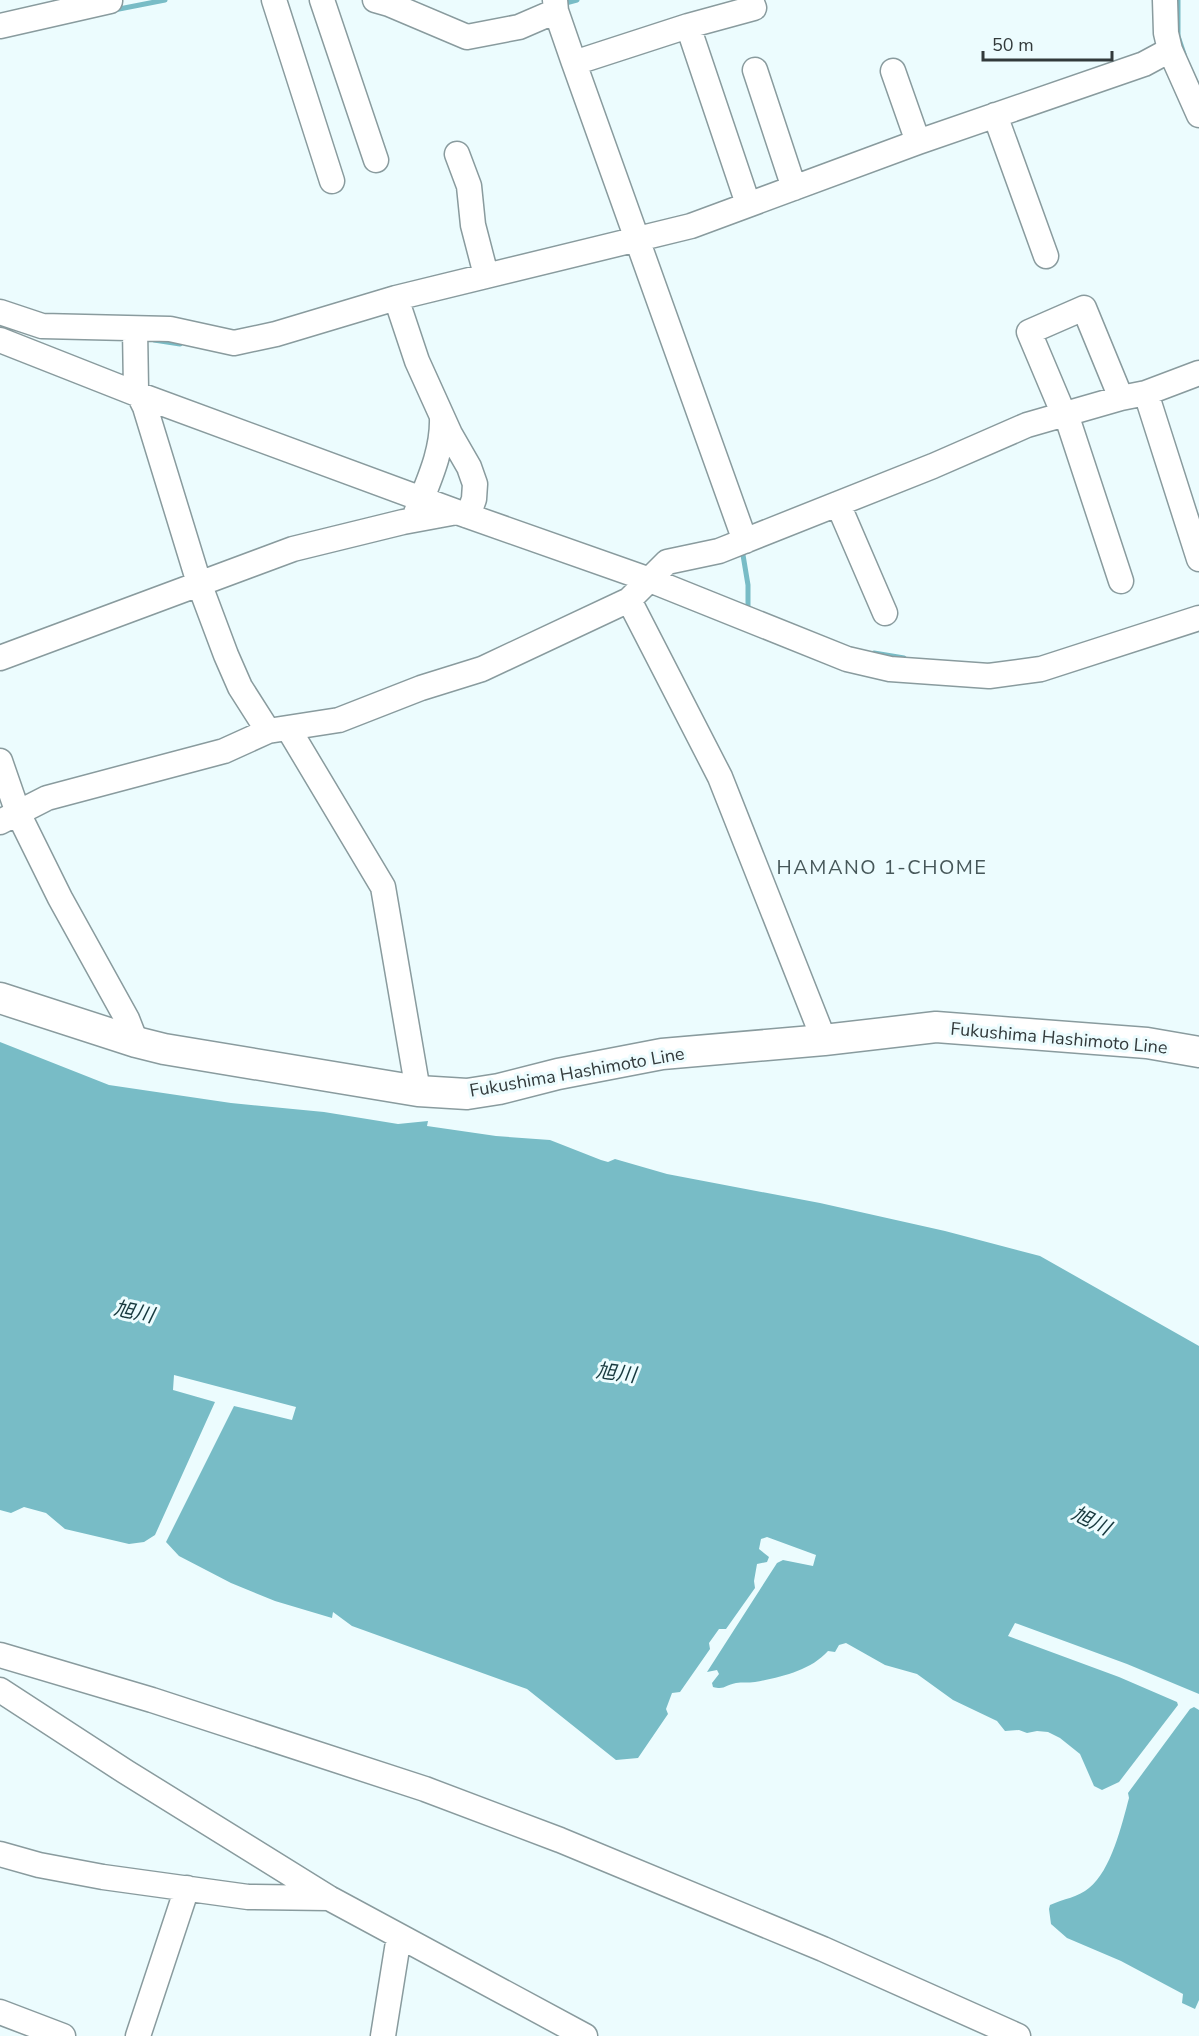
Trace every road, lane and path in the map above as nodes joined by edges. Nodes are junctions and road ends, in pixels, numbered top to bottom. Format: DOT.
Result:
graph roads {
  1 [pos="112,0"];
  2 [pos="274,0"];
  3 [pos="322,0"];
  4 [pos="751,0"];
  5 [pos="1165,0"];
  6 [pos="384,1"];
  7 [pos="555,6"];
  8 [pos="0,26"];
  9 [pos="688,26"];
  10 [pos="1170,50"];
  11 [pos="574,63"];
  12 [pos="755,70"];
  13 [pos="893,70"];
  14 [pos="995,115"];
  15 [pos="1199,115"];
  16 [pos="918,142"];
  17 [pos="457,154"];
  18 [pos="376,160"];
  19 [pos="332,181"];
  20 [pos="794,188"];
  21 [pos="748,204"];
  22 [pos="636,238"];
  23 [pos="1046,256"];
  24 [pos="486,275"];
  25 [pos="399,304"];
  26 [pos="0,312"];
  27 [pos="135,335"];
  28 [pos="0,340"];
  29 [pos="1199,373"];
  30 [pos="137,386"];
  31 [pos="1146,393"];
  32 [pos="1121,398"];
  33 [pos="1065,415"];
  34 [pos="442,418"];
  35 [pos="422,499"];
  36 [pos="838,504"];
  37 [pos="467,510"];
  38 [pos="745,541"];
  39 [pos="1199,559"];
  40 [pos="655,574"];
  41 [pos="197,579"];
  42 [pos="1121,581"];
  43 [pos="629,600"];
  44 [pos="885,614"];
  45 [pos="1199,618"];
  46 [pos="0,658"];
  47 [pos="278,730"];
  48 [pos="0,761"];
  49 [pos="9,818"];
  50 [pos="0,998"];
  51 [pos="824,1040"];
  52 [pos="136,1042"];
  53 [pos="1199,1052"];
  54 [pos="418,1091"];
  55 [pos="0,1655"];
  56 [pos="0,1690"];
  57 [pos="0,1854"];
  58 [pos="187,1888"];
  59 [pos="329,1898"];
  60 [pos="399,1936"];
  61 [pos="0,2012"];
  62 [pos="63,2036"];
  63 [pos="138,2036"];
  64 [pos="383,2036"];
  65 [pos="585,2036"];
  66 [pos="1018,2036"];
  1 -- 8 [label="street"];
  2 -- 19 [label="street"];
  3 -- 18 [label="street"];
  4 -- 9 [label="street"];
  5 -- 10 [label="street"];
  6 -- 7 [label="street"];
  7 -- 11 [label="street"];
  9 -- 11 [label="street"];
  9 -- 21 [label="street"];
  10 -- 14 [label="street"];
  10 -- 15 [label="street"];
  11 -- 22 [label="street"];
  12 -- 20 [label="street"];
  13 -- 16 [label="street"];
  14 -- 16 [label="street"];
  14 -- 23 [label="street"];
  16 -- 20 [label="street"];
  17 -- 24 [label="street"];
  20 -- 21 [label="street"];
  21 -- 22 [label="street"];
  22 -- 24 [label="street"];
  22 -- 38 [label="street"];
  24 -- 25 [label="street"];
  25 -- 27 [label="street"];
  25 -- 34 [label="street"];
  26 -- 27 [label="street"];
  27 -- 30 [label="street"];
  28 -- 30 [label="street"];
  29 -- 31 [label="street"];
  30 -- 35 [label="street"];
  30 -- 41 [label="street"];
  31 -- 32 [label="street"];
  31 -- 39 [label="street"];
  32 -- 33 [label="street"];
  32 -- 33 [label="street"];
  33 -- 36 [label="street"];
  33 -- 42 [label="street"];
  34 -- 35 [label="street"];
  34 -- 37 [label="street"];
  35 -- 37 [label="street"];
  35 -- 41 [label="street"];
  36 -- 38 [label="street"];
  36 -- 44 [label="street"];
  37 -- 40 [label="street"];
  38 -- 40 [label="street"];
  40 -- 43 [label="street"];
  40 -- 45 [label="street"];
  41 -- 46 [label="street"];
  41 -- 47 [label="street"];
  43 -- 47 [label="street"];
  43 -- 51 [label="street"];
  47 -- 49 [label="street"];
  47 -- 54 [label="street"];
  48 -- 49 [label="street"];
  49 -- 52 [label="street"];
  50 -- 52 [label="main road, Fukushima Hashimoto Line"];
  51 -- 53 [label="main road, Fukushima Hashimoto Line"];
  51 -- 54 [label="main road, Fukushima Hashimoto Line"];
  52 -- 54 [label="main road, Fukushima Hashimoto Line"];
  55 -- 66 [label="street"];
  56 -- 59 [label="street"];
  57 -- 58 [label="street"];
  58 -- 59 [label="street"];
  58 -- 63 [label="street"];
  59 -- 60 [label="street"];
  60 -- 64 [label="street"];
  60 -- 65 [label="street"];
  61 -- 62 [label="street"];
}
